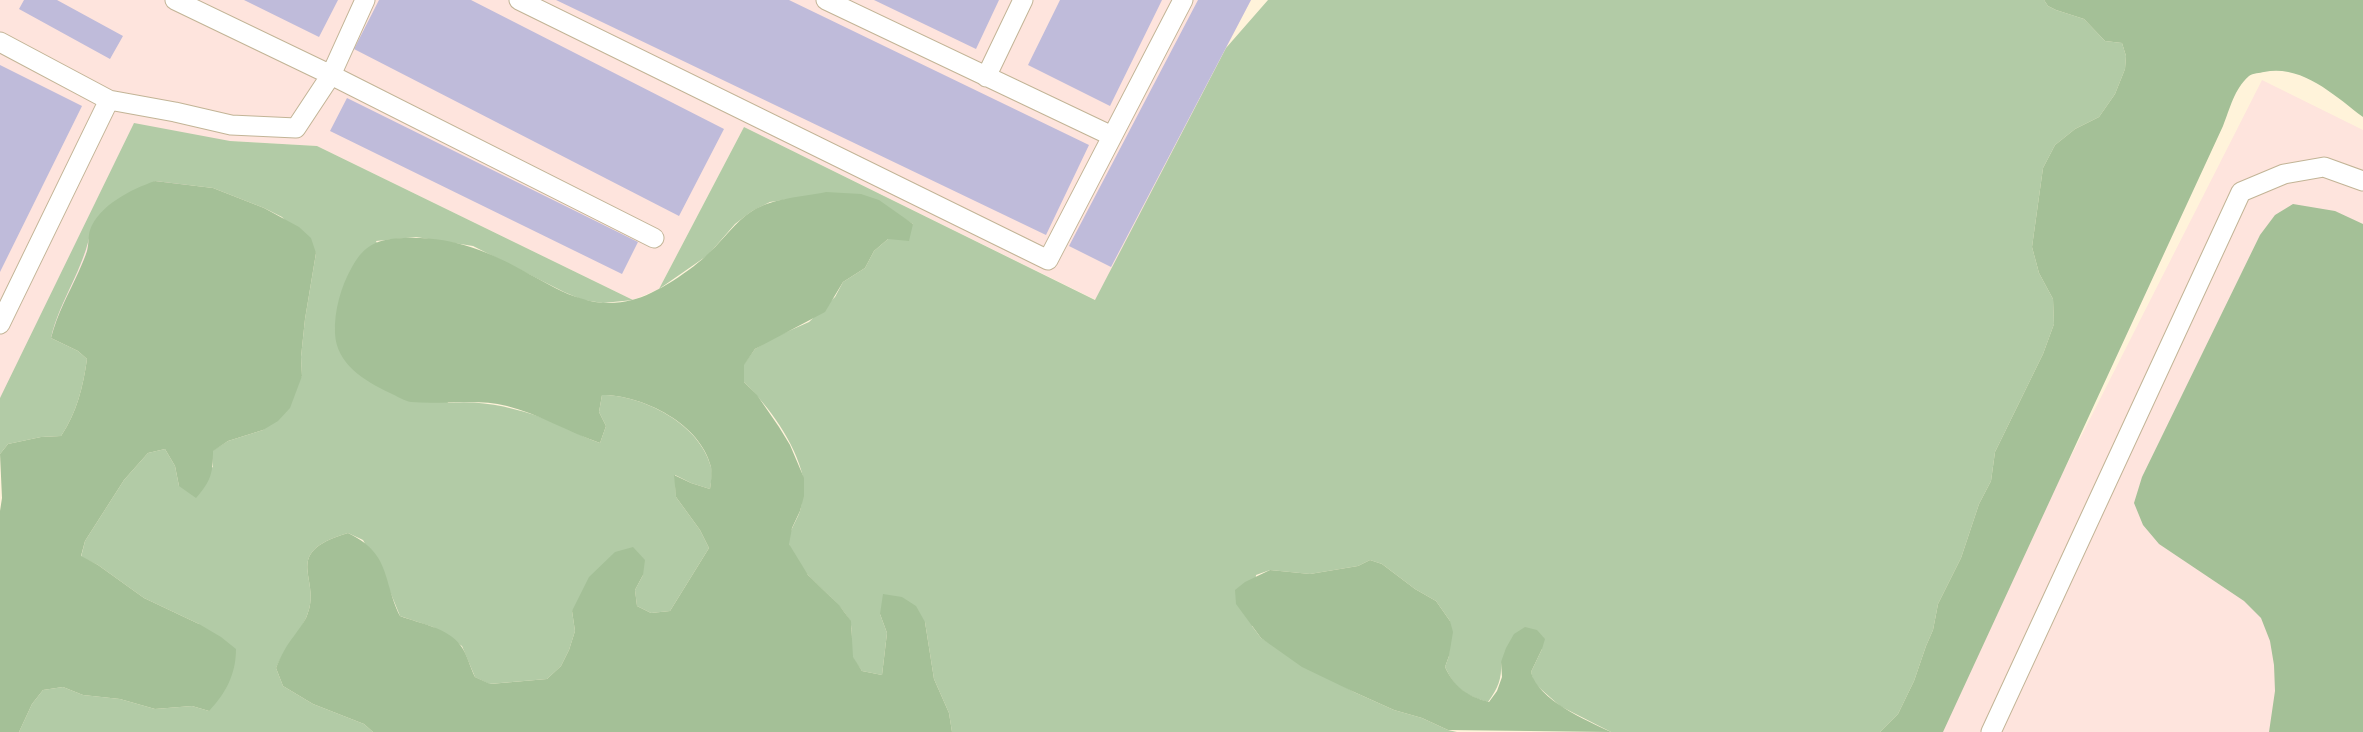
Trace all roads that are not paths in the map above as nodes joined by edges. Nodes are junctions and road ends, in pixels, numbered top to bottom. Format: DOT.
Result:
graph roads {
  1 [pos="175,0"];
  2 [pos="365,0"];
  3 [pos="520,0"];
  4 [pos="826,0"];
  5 [pos="1023,0"];
  6 [pos="1183,0"];
  7 [pos="0,42"];
  8 [pos="331,75"];
  9 [pos="986,77"];
  10 [pos="109,100"];
  11 [pos="1112,136"];
  12 [pos="2363,181"];
  13 [pos="654,238"];
  14 [pos="0,324"];
  15 [pos="1991,732"];
  1 -- 8 [label="lane"];
  2 -- 8 [label="lane"];
  3 -- 11 [label="lane"];
  4 -- 9 [label="lane"];
  5 -- 9 [label="lane"];
  6 -- 11 [label="lane"];
  7 -- 10 [label="lane"];
  8 -- 10 [label="lane"];
  8 -- 13 [label="lane"];
  9 -- 11 [label="lane"];
  10 -- 14 [label="lane"];
  12 -- 15 [label="lane"];
}
